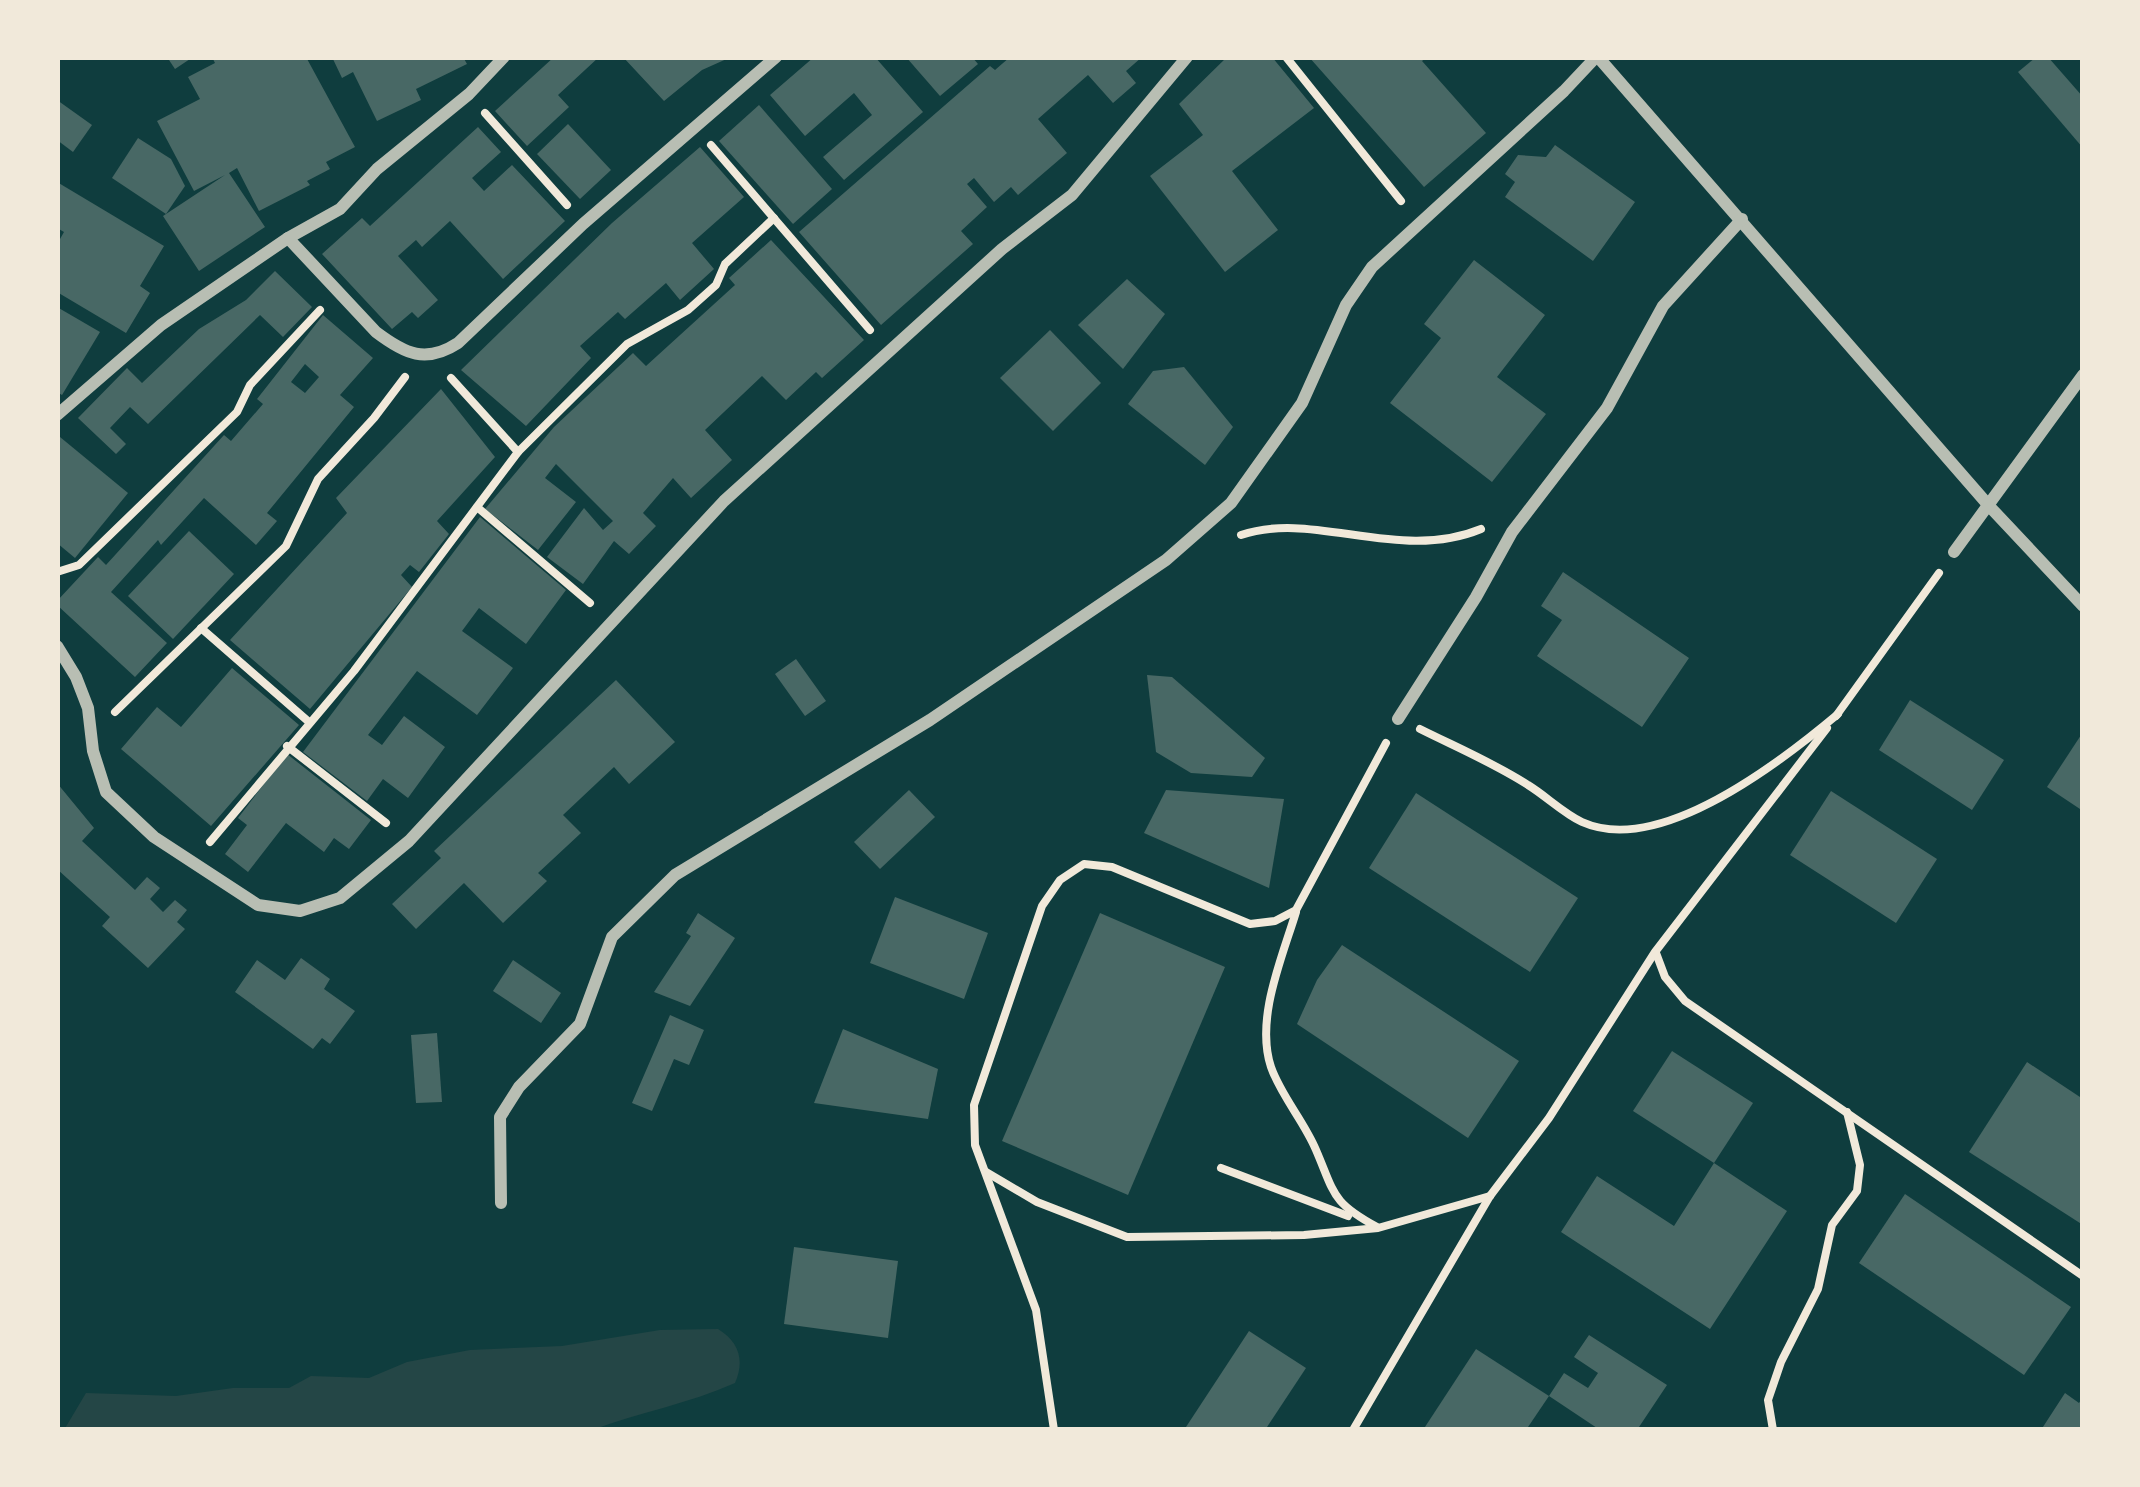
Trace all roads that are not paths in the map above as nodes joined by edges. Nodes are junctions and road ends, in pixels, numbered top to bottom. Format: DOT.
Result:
graph roads {
  1 [pos="504,57"];
  2 [pos="776,57"];
  3 [pos="1187,57"];
  4 [pos="1597,57"];
  5 [pos="1742,219"];
  6 [pos="288,238"];
  7 [pos="2083,375"];
  8 [pos="57,415"];
  9 [pos="1990,507"];
  10 [pos="1954,552"];
  11 [pos="2083,606"];
  12 [pos="57,646"];
  13 [pos="1398,719"];
  14 [pos="501,1203"];
  1 -- 6 [label="street"];
  2 -- 6 [label="street"];
  3 -- 12 [label="street"];
  4 -- 5 [label="street"];
  4 -- 14 [label="street"];
  5 -- 9 [label="street"];
  5 -- 13 [label="street"];
  6 -- 8 [label="street"];
  7 -- 9 [label="street"];
  9 -- 10 [label="street"];
  9 -- 11 [label="street"];
}
